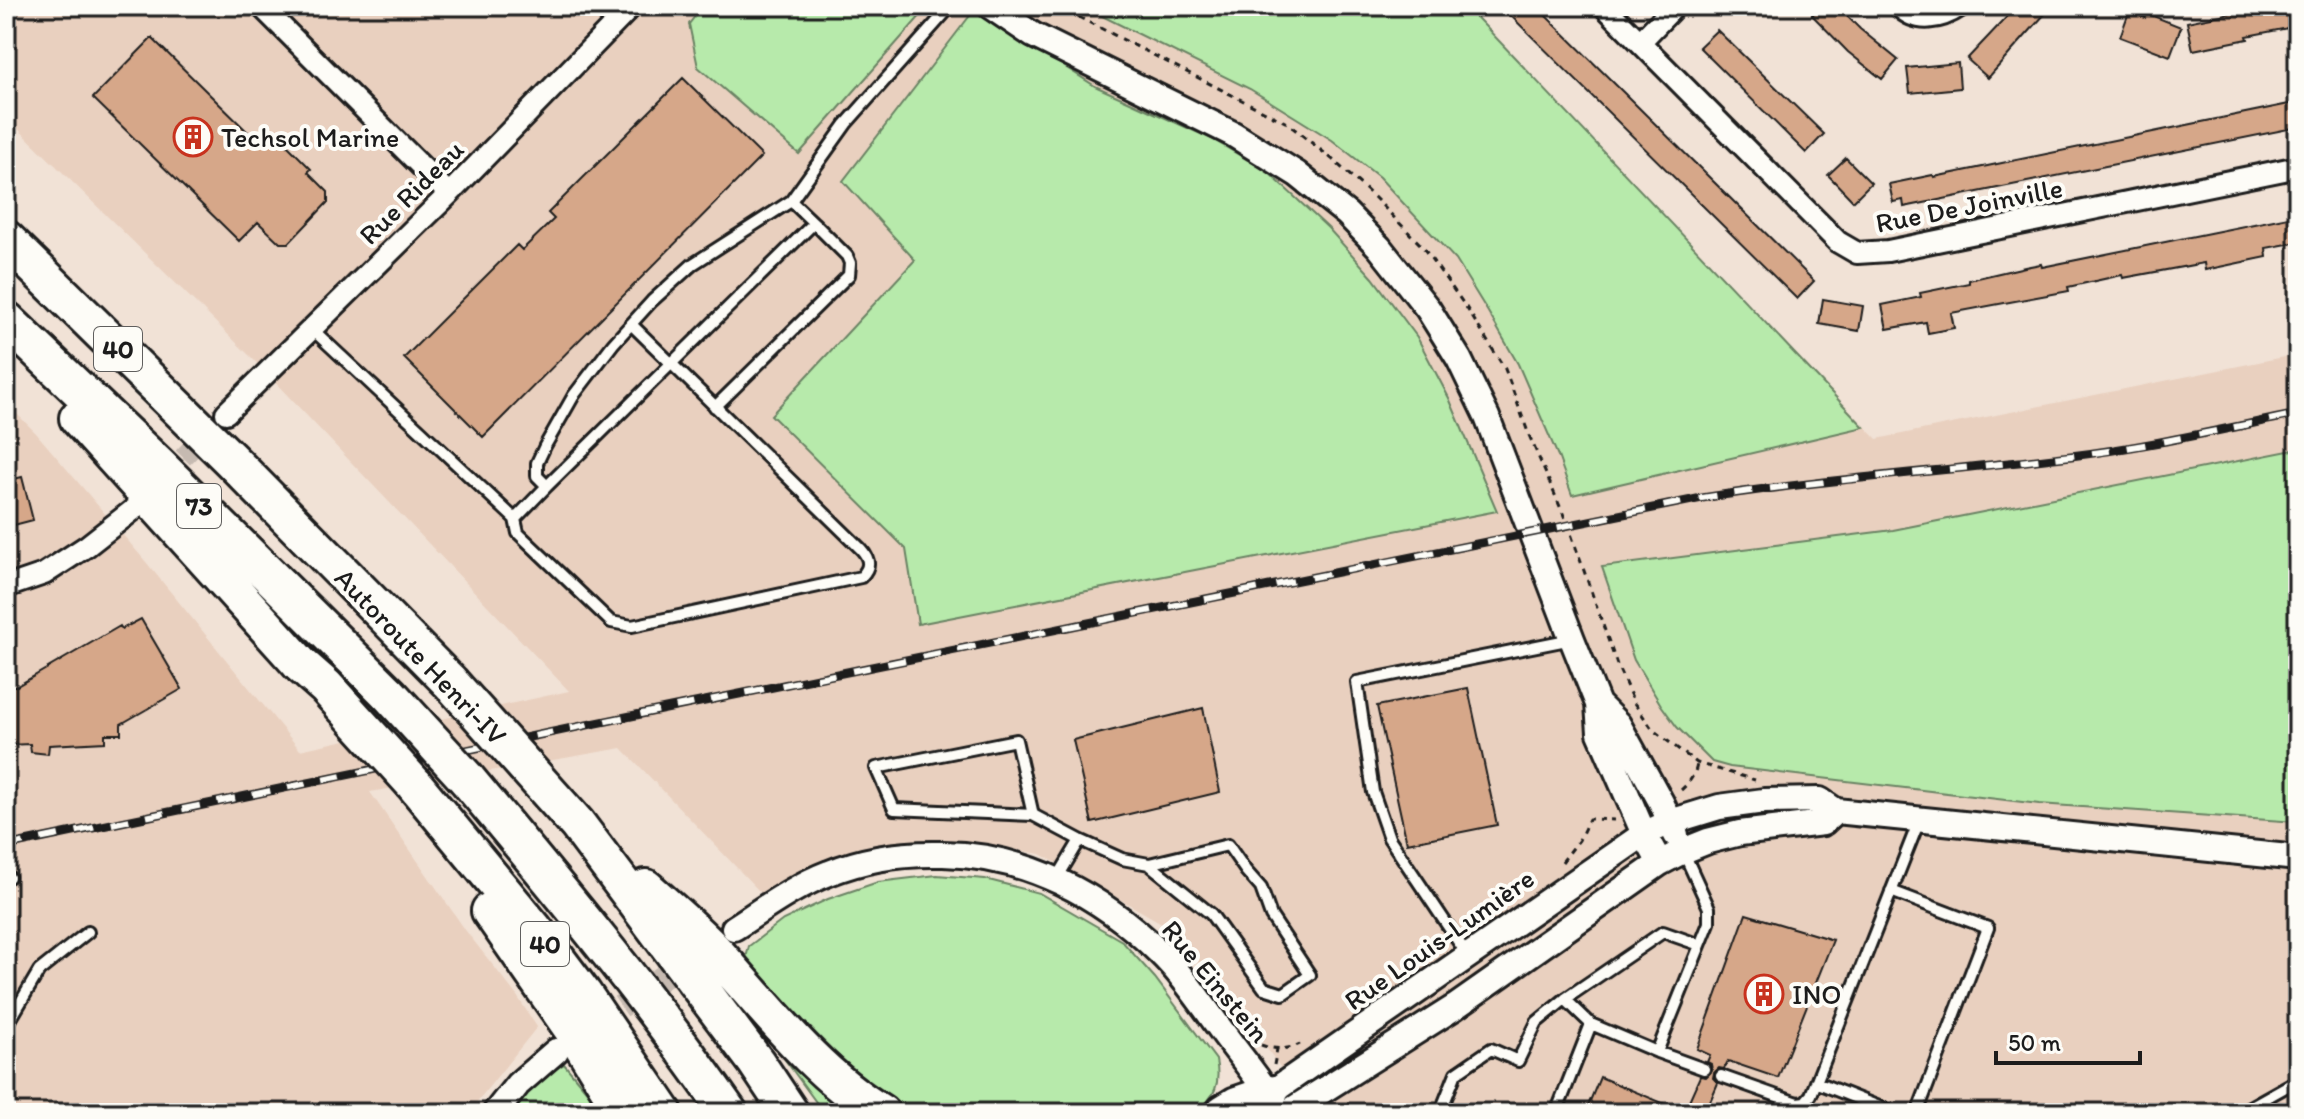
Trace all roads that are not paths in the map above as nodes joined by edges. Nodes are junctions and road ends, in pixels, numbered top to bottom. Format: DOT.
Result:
graph roads {
  1 [pos="261,6"];
  2 [pos="632,6"];
  3 [pos="951,6"];
  4 [pos="990,6"];
  5 [pos="1604,6"];
  6 [pos="1675,6"];
  7 [pos="1899,6"];
  8 [pos="1960,6"];
  9 [pos="1640,42"];
  10 [pos="2298,167"];
  11 [pos="449,194"];
  12 [pos="791,201"];
  13 [pos="814,223"];
  14 [pos="6,239"];
  15 [pos="6,320"];
  16 [pos="631,324"];
  17 [pos="312,329"];
  18 [pos="6,336"];
  19 [pos="672,363"];
  20 [pos="715,407"];
  21 [pos="226,413"];
  22 [pos="547,486"];
  23 [pos="133,510"];
  24 [pos="515,519"];
  25 [pos="6,587"];
  26 [pos="1572,639"];
  27 [pos="1598,704"];
  28 [pos="407,788"];
  29 [pos="1836,811"];
  30 [pos="1033,815"];
  31 [pos="1920,819"];
  32 [pos="1670,822"];
  33 [pos="577,824"];
  34 [pos="1644,834"];
  35 [pos="1080,840"];
  36 [pos="1683,851"];
  37 [pos="2298,858"];
  38 [pos="1660,863"];
  39 [pos="1149,864"];
  40 [pos="1056,880"];
  41 [pos="1891,891"];
  42 [pos="734,928"];
  43 [pos="88,932"];
  44 [pos="1700,945"];
  45 [pos="1468,956"];
  46 [pos="1565,999"];
  47 [pos="1591,1024"];
  48 [pos="6,1027"];
  49 [pos="556,1051"];
  50 [pos="1657,1052"];
  51 [pos="1704,1069"];
  52 [pos="1721,1076"];
  53 [pos="2298,1080"];
  54 [pos="1816,1082"];
  55 [pos="1279,1107"];
  56 [pos="495,1113"];
  57 [pos="624,1113"];
  58 [pos="664,1113"];
  59 [pos="729,1113"];
  60 [pos="790,1113"];
  61 [pos="881,1113"];
  62 [pos="1224,1113"];
  63 [pos="1440,1113"];
  64 [pos="1556,1113"];
  65 [pos="1894,1113"];
  66 [pos="1917,1113"];
  67 [pos="2239,1113"];
  1 -- 11 [label="street"];
  2 -- 11 [label="street, Rue Rideau"];
  3 -- 12 [label="lane"];
  4 -- 26 [label="street"];
  5 -- 9 [label="street, Rue De Joinville"];
  6 -- 9 [label="street"];
  7 -- 8 [label="street"];
  9 -- 10 [label="street, Rue De Joinville"];
  11 -- 17 [label="street, Rue Rideau"];
  12 -- 13 [label="lane"];
  12 -- 16 [label="lane"];
  13 -- 19 [label="lane"];
  13 -- 20 [label="lane"];
  14 -- 33 [label="highway, Autoroute Henri-IV / 40, bridge"];
  15 -- 59 [label="highway, Autoroute Henri-IV / 73, bridge"];
  16 -- 19 [label="lane"];
  16 -- 22 [label="lane"];
  17 -- 21 [label="street, Rue Rideau"];
  17 -- 24 [label="lane"];
  18 -- 28 [label="highway, 40, bridge"];
  19 -- 20 [label="lane"];
  19 -- 22 [label="lane"];
  20 -- 24 [label="lane"];
  22 -- 24 [label="lane"];
  23 -- 25 [label="street"];
  26 -- 27 [label="street"];
  26 -- 45 [label="lane"];
  27 -- 32 [label="street"];
  27 -- 34 [label="street"];
  28 -- 57 [label="highway"];
  28 -- 58 [label="highway, 40"];
  29 -- 31 [label="street, Rue Louis-Lumière"];
  29 -- 32 [label="street, Rue Louis-Lumière"];
  29 -- 36 [label="street"];
  30 -- 30 [label="lane"];
  30 -- 35 [label="lane"];
  31 -- 37 [label="street, Rue Louis-Lumière"];
  31 -- 41 [label="lane"];
  32 -- 34 [label="street, Rue Louis-Lumière"];
  32 -- 36 [label="street"];
  33 -- 60 [label="highway, Autoroute Henri-IV / 40"];
  33 -- 61 [label="highway"];
  34 -- 38 [label="street"];
  34 -- 45 [label="street, Rue Louis-Lumière"];
  35 -- 39 [label="lane"];
  35 -- 40 [label="lane"];
  36 -- 38 [label="street"];
  36 -- 44 [label="lane"];
  38 -- 55 [label="street"];
  39 -- 39 [label="lane"];
  40 -- 42 [label="street, Rue Einstein"];
  40 -- 55 [label="street, Rue Einstein"];
  41 -- 54 [label="lane"];
  41 -- 66 [label="lane"];
  43 -- 48 [label="lane"];
  44 -- 46 [label="lane"];
  44 -- 50 [label="lane"];
  45 -- 55 [label="street, Rue Louis-Lumière"];
  46 -- 47 [label="lane"];
  46 -- 63 [label="lane"];
  47 -- 50 [label="lane"];
  47 -- 64 [label="lane"];
  49 -- 56 [label="street"];
  50 -- 51 [label="lane"];
  52 -- 54 [label="lane"];
  53 -- 67 [label="lane"];
  54 -- 65 [label="lane"];
  55 -- 62 [label="highway"];
}
